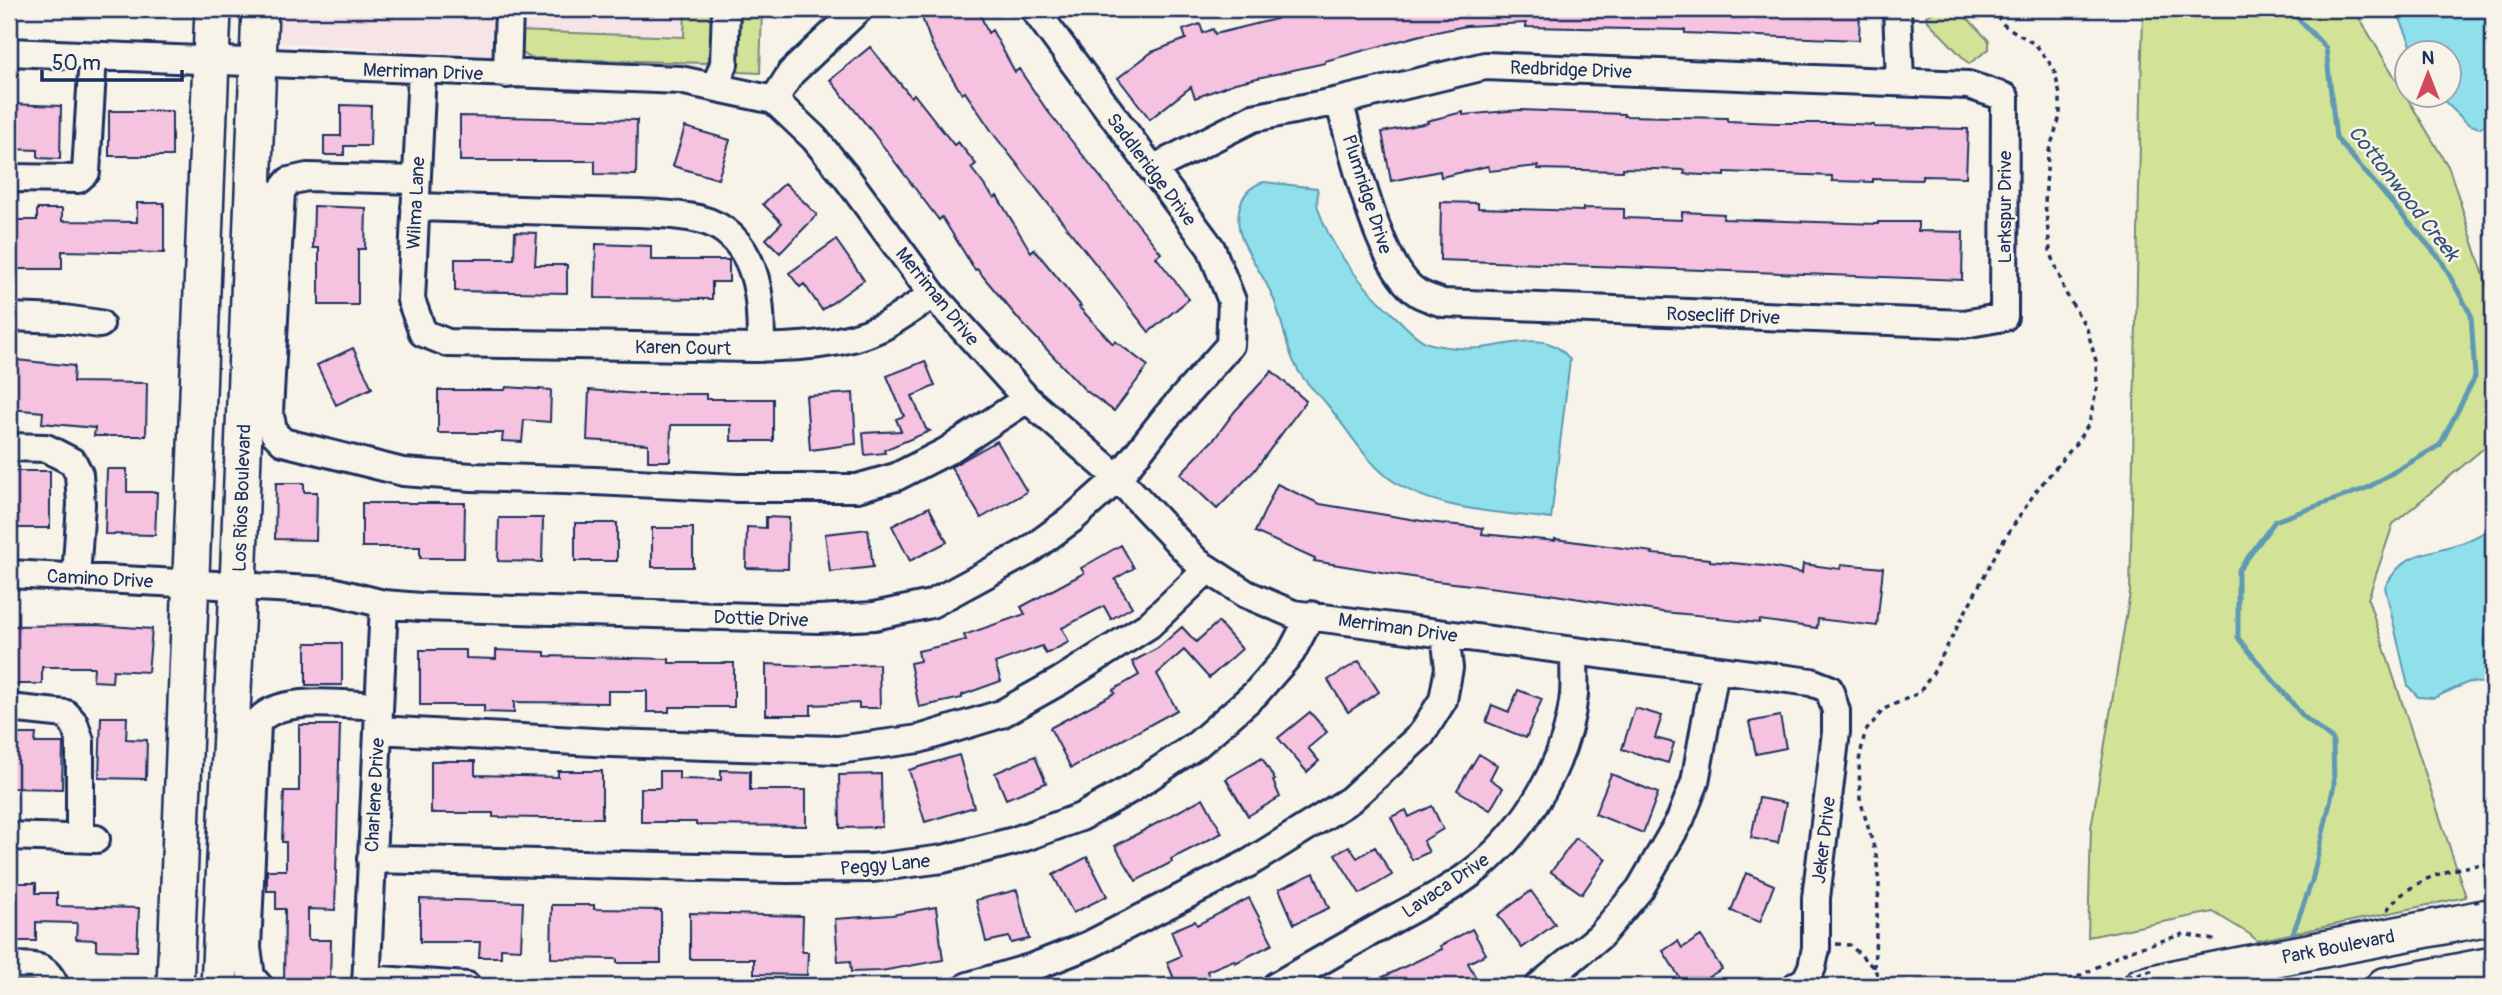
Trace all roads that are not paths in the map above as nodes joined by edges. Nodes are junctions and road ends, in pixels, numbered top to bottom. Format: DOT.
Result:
graph roads {
  1 [pos="213,9"];
  2 [pos="260,9"];
  3 [pos="509,9"];
  4 [pos="726,9"];
  5 [pos="859,9"];
  6 [pos="1034,9"];
  7 [pos="1897,9"];
  8 [pos="9,52"];
  9 [pos="93,56"];
  10 [pos="211,62"];
  11 [pos="258,63"];
  12 [pos="422,71"];
  13 [pos="507,74"];
  14 [pos="1899,81"];
  15 [pos="715,87"];
  16 [pos="2005,97"];
  17 [pos="774,100"];
  18 [pos="1339,101"];
  19 [pos="1152,169"];
  20 [pos="9,178"];
  21 [pos="416,180"];
  22 [pos="415,207"];
  23 [pos="933,295"];
  24 [pos="1443,303"];
  25 [pos="9,317"];
  26 [pos="2004,317"];
  27 [pos="100,324"];
  28 [pos="423,333"];
  29 [pos="1230,345"];
  30 [pos="761,348"];
  31 [pos="1027,399"];
  32 [pos="9,447"];
  33 [pos="1118,478"];
  34 [pos="1208,569"];
  35 [pos="9,574"];
  36 [pos="76,577"];
  37 [pos="192,582"];
  38 [pos="238,585"];
  39 [pos="384,604"];
  40 [pos="1311,615"];
  41 [pos="1445,634"];
  42 [pos="1574,652"];
  43 [pos="1715,670"];
  44 [pos="1829,689"];
  45 [pos="9,708"];
  46 [pos="378,718"];
  47 [pos="9,836"];
  48 [pos="371,859"];
  49 [pos="2493,916"];
  50 [pos="9,965"];
  51 [pos="2493,965"];
  52 [pos="366,983"];
  53 [pos="55,986"];
  54 [pos="175,986"];
  55 [pos="219,986"];
  56 [pos="259,986"];
  57 [pos="467,986"];
  58 [pos="968,986"];
  59 [pos="1276,986"];
  60 [pos="1539,986"];
  61 [pos="1796,986"];
  62 [pos="2141,986"];
  63 [pos="2384,986"];
  1 -- 10 [label="main road"];
  2 -- 11 [label="main road, Los Rios Boulevard"];
  3 -- 13 [label="street"];
  4 -- 15 [label="street"];
  5 -- 17 [label="street"];
  6 -- 19 [label="street, Saddleridge Drive"];
  7 -- 14 [label="street"];
  8 -- 9 [label="street, Merriman Drive"];
  9 -- 10 [label="street, Merriman Drive"];
  9 -- 20 [label="street"];
  10 -- 11 [label="street, Merriman Drive"];
  10 -- 37 [label="main road"];
  11 -- 12 [label="street, Merriman Drive"];
  11 -- 38 [label="main road, Los Rios Boulevard"];
  12 -- 13 [label="street, Merriman Drive"];
  12 -- 21 [label="street, Wilma Lane"];
  13 -- 15 [label="street, Merriman Drive"];
  14 -- 16 [label="street, Redbridge Drive"];
  14 -- 18 [label="street, Redbridge Drive"];
  15 -- 17 [label="street, Merriman Drive"];
  16 -- 26 [label="street, Larkspur Drive"];
  17 -- 23 [label="street, Merriman Drive"];
  18 -- 19 [label="street, Redbridge Drive"];
  18 -- 24 [label="street, Plumridge Drive"];
  19 -- 29 [label="street, Saddleridge Drive"];
  21 -- 22 [label="street, Wilma Lane"];
  21 -- 31 [label="street"];
  22 -- 28 [label="street, Wilma Lane"];
  22 -- 30 [label="street"];
  23 -- 30 [label="street, Karen Court"];
  23 -- 31 [label="street, Merriman Drive"];
  24 -- 26 [label="street, Rosecliff Drive"];
  25 -- 27 [label="street"];
  28 -- 30 [label="street, Karen Court"];
  29 -- 33 [label="street, Dottie Drive"];
  31 -- 33 [label="street, Merriman Drive"];
  32 -- 36 [label="street"];
  33 -- 34 [label="street, Merriman Drive"];
  33 -- 39 [label="street, Dottie Drive"];
  34 -- 40 [label="street, Merriman Drive"];
  34 -- 46 [label="street"];
  35 -- 36 [label="street, Camino Drive"];
  36 -- 37 [label="street, Camino Drive"];
  37 -- 38 [label="street, Dottie Drive"];
  37 -- 54 [label="main road"];
  38 -- 39 [label="street, Dottie Drive"];
  38 -- 55 [label="main road, Los Rios Boulevard"];
  39 -- 46 [label="street, Charlene Drive"];
  40 -- 41 [label="street, Merriman Drive"];
  40 -- 48 [label="street, Peggy Lane"];
  41 -- 42 [label="street, Merriman Drive"];
  41 -- 58 [label="street"];
  42 -- 43 [label="street, Merriman Drive"];
  42 -- 59 [label="street, Lavaca Drive"];
  43 -- 44 [label="street, Merriman Drive"];
  43 -- 60 [label="street"];
  44 -- 61 [label="street, Jeker Drive"];
  45 -- 47 [label="street"];
  46 -- 48 [label="street, Charlene Drive"];
  46 -- 56 [label="street"];
  48 -- 52 [label="street, Charlene Drive"];
  49 -- 62 [label="main road, Park Boulevard, bridge"];
  50 -- 53 [label="street"];
  51 -- 63 [label="main road"];
  52 -- 57 [label="street"];
}
